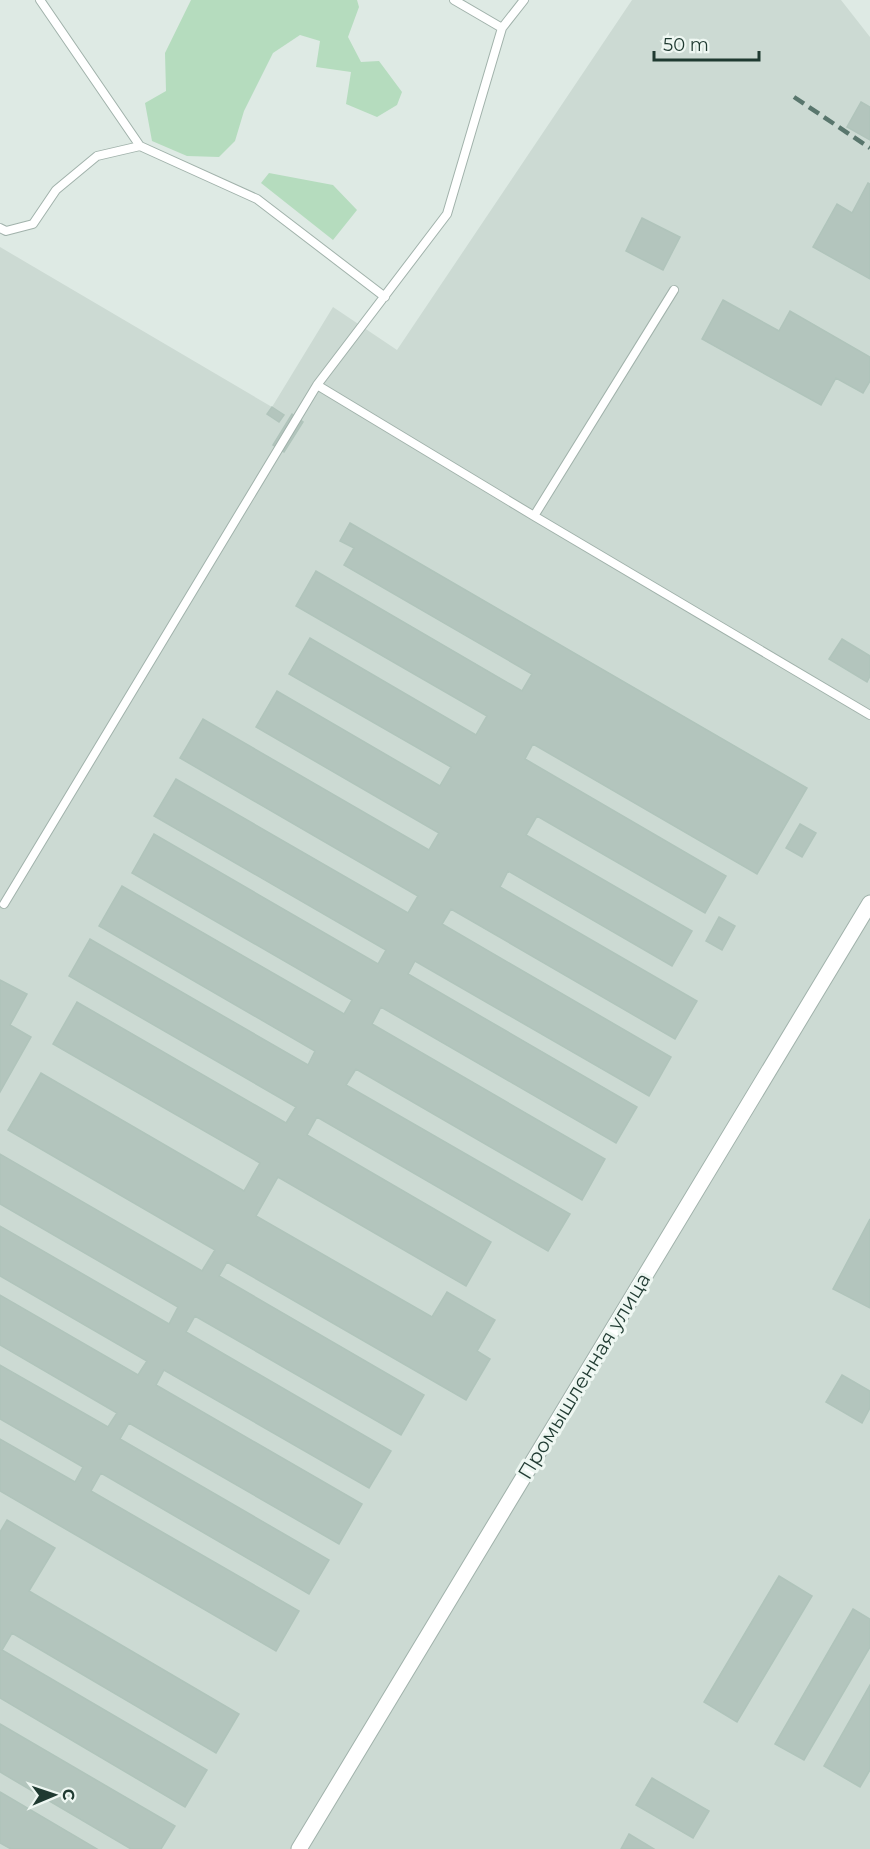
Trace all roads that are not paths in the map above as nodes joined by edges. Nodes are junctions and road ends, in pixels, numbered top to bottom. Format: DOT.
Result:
graph roads {
  1 [pos="40,0"];
  2 [pos="454,0"];
  3 [pos="524,0"];
  4 [pos="502,28"];
  5 [pos="140,146"];
  6 [pos="0,228"];
  7 [pos="674,290"];
  8 [pos="385,297"];
  9 [pos="317,385"];
  10 [pos="534,516"];
  11 [pos="870,715"];
  12 [pos="870,903"];
  13 [pos="4,904"];
  14 [pos="299,1849"];
  1 -- 5 [label="lane"];
  2 -- 4 [label="lane"];
  3 -- 4 [label="lane"];
  4 -- 8 [label="lane"];
  5 -- 6 [label="lane"];
  5 -- 8 [label="lane"];
  7 -- 10 [label="lane"];
  8 -- 9 [label="lane"];
  9 -- 10 [label="lane"];
  9 -- 13 [label="lane"];
  10 -- 11 [label="lane"];
  12 -- 14 [label="street, Промышленная улица"];
}
